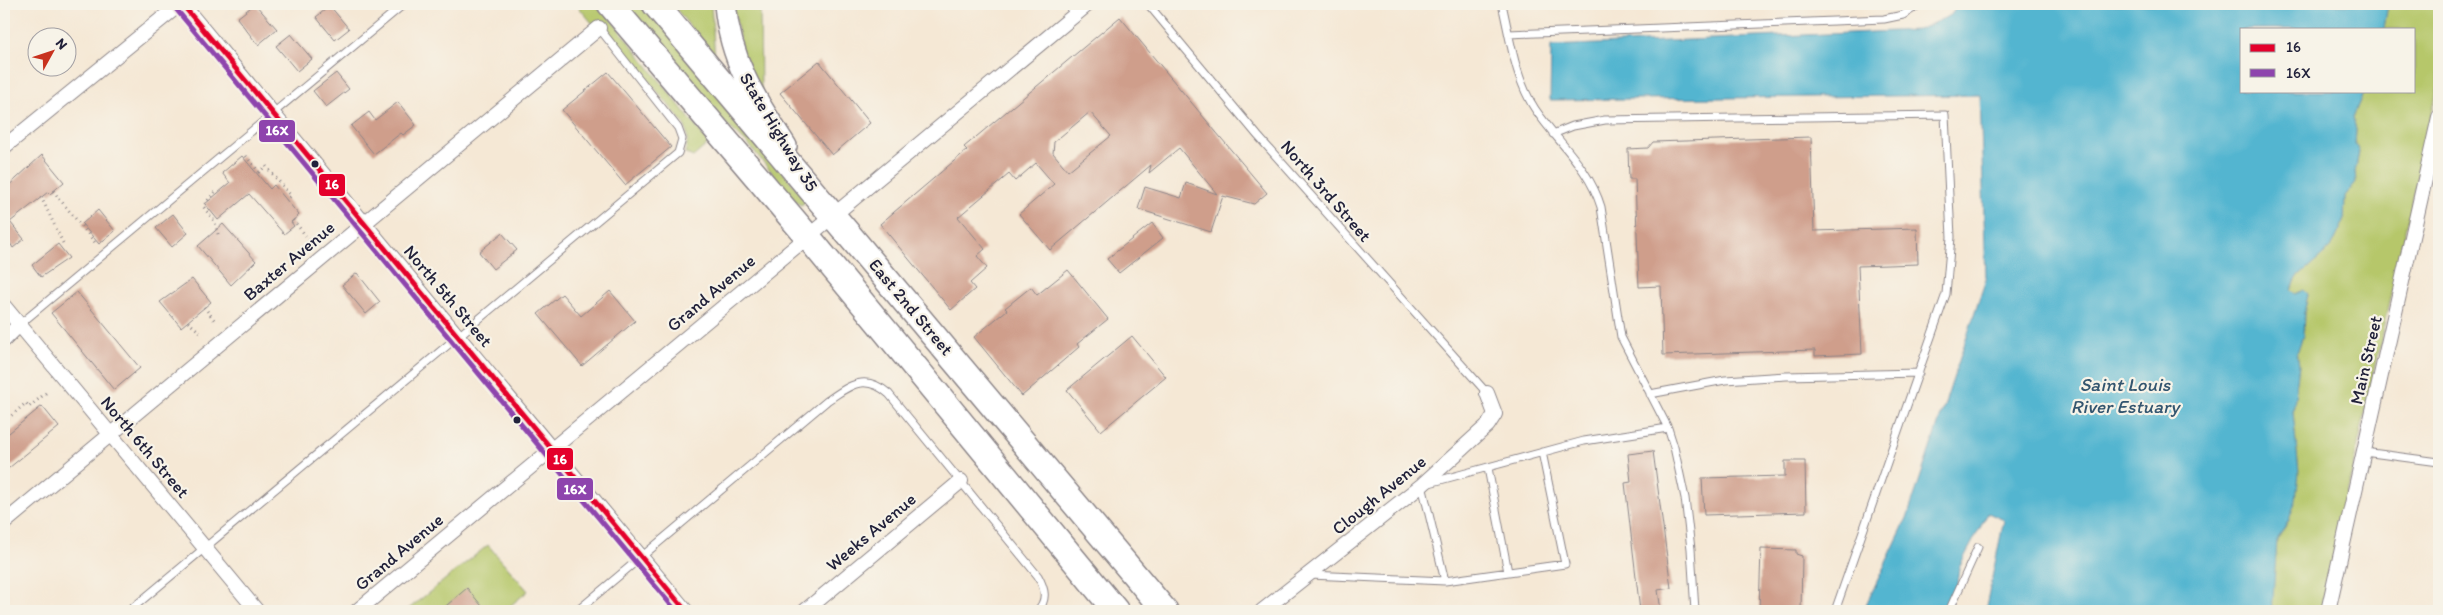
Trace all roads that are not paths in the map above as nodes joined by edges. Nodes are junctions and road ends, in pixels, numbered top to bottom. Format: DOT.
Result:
graph roads {
  1 [pos="181,4"];
  2 [pos="404,4"];
  3 [pos="610,4"];
  4 [pos="655,4"];
  5 [pos="726,4"];
  6 [pos="1088,4"];
  7 [pos="1148,4"];
  8 [pos="1502,4"];
  9 [pos="1920,4"];
  10 [pos="599,28"];
  11 [pos="1509,34"];
  12 [pos="272,112"];
  13 [pos="2439,117"];
  14 [pos="1553,134"];
  15 [pos="4,147"];
  16 [pos="827,208"];
  17 [pos="364,223"];
  18 [pos="808,237"];
  19 [pos="4,306"];
  20 [pos="19,325"];
  21 [pos="458,336"];
  22 [pos="4,340"];
  23 [pos="1919,374"];
  24 [pos="1487,393"];
  25 [pos="1650,394"];
  26 [pos="1668,428"];
  27 [pos="110,434"];
  28 [pos="552,449"];
  29 [pos="1542,452"];
  30 [pos="2364,452"];
  31 [pos="2439,462"];
  32 [pos="1488,468"];
  33 [pos="961,481"];
  34 [pos="1422,485"];
  35 [pos="4,522"];
  36 [pos="1978,547"];
  37 [pos="205,548"];
  38 [pos="642,557"];
  39 [pos="1508,572"];
  40 [pos="1310,575"];
  41 [pos="1445,581"];
  42 [pos="129,611"];
  43 [pos="257,611"];
  44 [pos="357,611"];
  45 [pos="577,611"];
  46 [pos="686,611"];
  47 [pos="805,611"];
  48 [pos="1037,611"];
  49 [pos="1116,611"];
  50 [pos="1165,611"];
  51 [pos="1262,611"];
  52 [pos="1695,611"];
  53 [pos="1835,611"];
  54 [pos="1949,611"];
  55 [pos="2328,611"];
  1 -- 12 [label="street, North 5th Street"];
  1 -- 15 [label="street"];
  2 -- 12 [label="lane"];
  3 -- 18 [label="highway, East 2nd Street"];
  4 -- 16 [label="highway, East 2nd Street"];
  5 -- 16 [label="main road, State Highway 35"];
  6 -- 16 [label="street, Grand Avenue"];
  7 -- 24 [label="lane, North 3rd Street"];
  8 -- 11 [label="lane"];
  9 -- 11 [label="lane"];
  10 -- 17 [label="street, Baxter Avenue"];
  10 -- 21 [label="lane"];
  11 -- 14 [label="lane"];
  12 -- 17 [label="street, North 5th Street"];
  12 -- 20 [label="lane"];
  13 -- 30 [label="street, Main Street"];
  14 -- 23 [label="lane"];
  14 -- 25 [label="lane"];
  16 -- 18 [label="street, Grand Avenue"];
  16 -- 50 [label="highway, East 2nd Street"];
  17 -- 21 [label="street, North 5th Street"];
  17 -- 27 [label="street, Baxter Avenue"];
  18 -- 28 [label="street, Grand Avenue"];
  18 -- 49 [label="highway, East 2nd Street"];
  19 -- 20 [label="street, North 6th Street"];
  20 -- 22 [label="street"];
  20 -- 27 [label="street, North 6th Street"];
  21 -- 28 [label="street, North 5th Street"];
  21 -- 37 [label="lane"];
  23 -- 25 [label="lane"];
  23 -- 53 [label="lane"];
  24 -- 34 [label="street, Clough Avenue"];
  25 -- 26 [label="lane"];
  26 -- 29 [label="lane"];
  26 -- 52 [label="lane"];
  27 -- 35 [label="street, Baxter Avenue"];
  27 -- 37 [label="street, North 6th Street"];
  28 -- 38 [label="street, North 5th Street"];
  28 -- 44 [label="street, Grand Avenue"];
  29 -- 32 [label="lane"];
  29 -- 39 [label="lane"];
  30 -- 31 [label="lane"];
  30 -- 55 [label="street, Main Street"];
  32 -- 34 [label="lane"];
  32 -- 39 [label="lane"];
  33 -- 38 [label="lane"];
  33 -- 47 [label="street, Weeks Avenue"];
  33 -- 48 [label="lane"];
  34 -- 40 [label="street, Clough Avenue"];
  34 -- 41 [label="lane"];
  36 -- 54 [label="lane"];
  37 -- 42 [label="lane"];
  37 -- 43 [label="street, North 6th Street"];
  38 -- 45 [label="lane"];
  38 -- 46 [label="street, North 5th Street"];
  39 -- 41 [label="lane"];
  40 -- 41 [label="lane"];
  40 -- 51 [label="street, Clough Avenue"];
}
